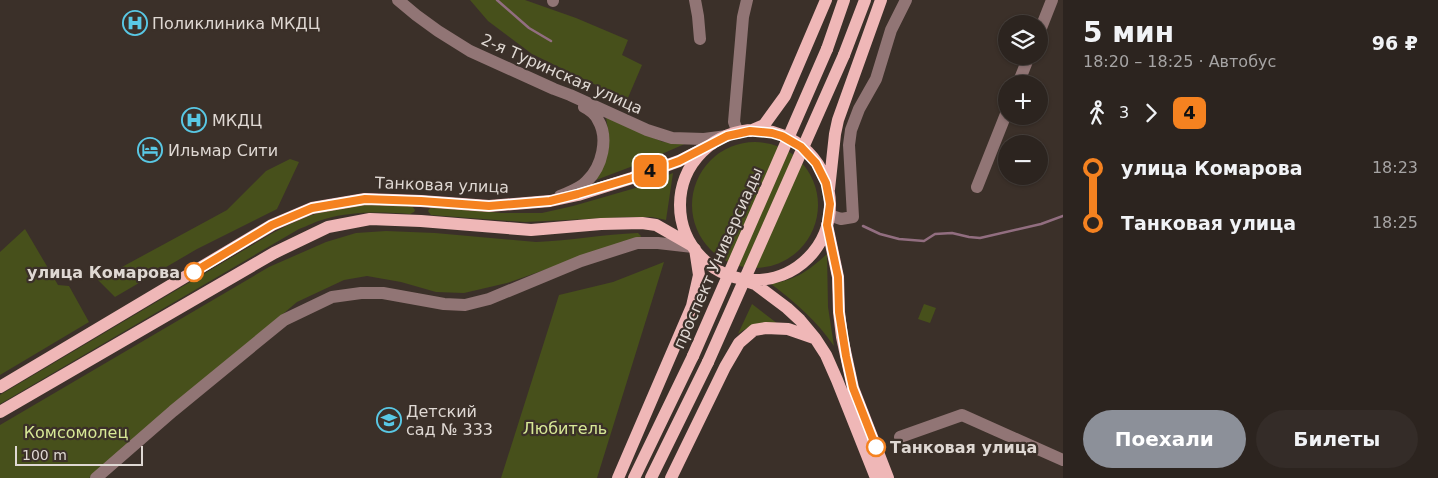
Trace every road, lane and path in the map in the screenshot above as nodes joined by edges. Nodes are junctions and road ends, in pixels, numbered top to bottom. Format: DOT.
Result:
graph roads {
  1 [pos="398,0"];
  2 [pos="695,0"];
  3 [pos="747,0"];
  4 [pos="826,0"];
  5 [pos="844,0"];
  6 [pos="865,0"];
  7 [pos="881,0"];
  8 [pos="906,0"];
  9 [pos="1052,0"];
  10 [pos="1046,15"];
  11 [pos="700,39"];
  12 [pos="554,89"];
  13 [pos="1002,125"];
  14 [pos="738,133"];
  15 [pos="712,144"];
  16 [pos="977,187"];
  17 [pos="829,194"];
  18 [pos="421,201"];
  19 [pos="550,201"];
  20 [pos="828,220"];
  21 [pos="421,221"];
  22 [pos="639,223"];
  23 [pos="638,243"];
  24 [pos="693,247"];
  25 [pos="729,276"];
  26 [pos="815,338"];
  27 [pos="0,387"];
  28 [pos="0,412"];
  29 [pos="900,437"];
  30 [pos="1063,460"];
  31 [pos="96,478"];
  32 [pos="618,478"];
  33 [pos="634,478"];
  34 [pos="651,478"];
  35 [pos="671,478"];
  36 [pos="876,478"];
  37 [pos="888,478"];
  1 -- 12 [label="street, 2-я Туринская улица"];
  2 -- 11 [label="street"];
  3 -- 14 [label="street"];
  4 -- 14 [label="main road"];
  5 -- 33 [label="main road, проспект Универсиады, bridge"];
  6 -- 34 [label="main road, проспект Универсиады, bridge"];
  7 -- 17 [label="main road"];
  8 -- 20 [label="street"];
  9 -- 10 [label="street"];
  12 -- 14 [label="street, 2-я Туринская улица"];
  12 -- 19 [label="street"];
  13 -- 16 [label="street"];
  14 -- 15 [label="main road"];
  14 -- 17 [label="main road"];
  15 -- 19 [label="main road, Танковая улица"];
  15 -- 24 [label="main road"];
  17 -- 20 [label="main road"];
  18 -- 19 [label="main road, Танковая улица"];
  18 -- 21 [label="main road"];
  18 -- 27 [label="main road, Танковая улица"];
  20 -- 25 [label="main road"];
  20 -- 37 [label="main road"];
  21 -- 22 [label="main road"];
  21 -- 28 [label="main road"];
  22 -- 23 [label="street"];
  22 -- 24 [label="main road"];
  23 -- 24 [label="street"];
  23 -- 31 [label="street"];
  24 -- 25 [label="main road"];
  24 -- 32 [label="main road"];
  25 -- 26 [label="main road"];
  26 -- 35 [label="main road"];
  26 -- 36 [label="main road"];
  29 -- 30 [label="street"];
}
